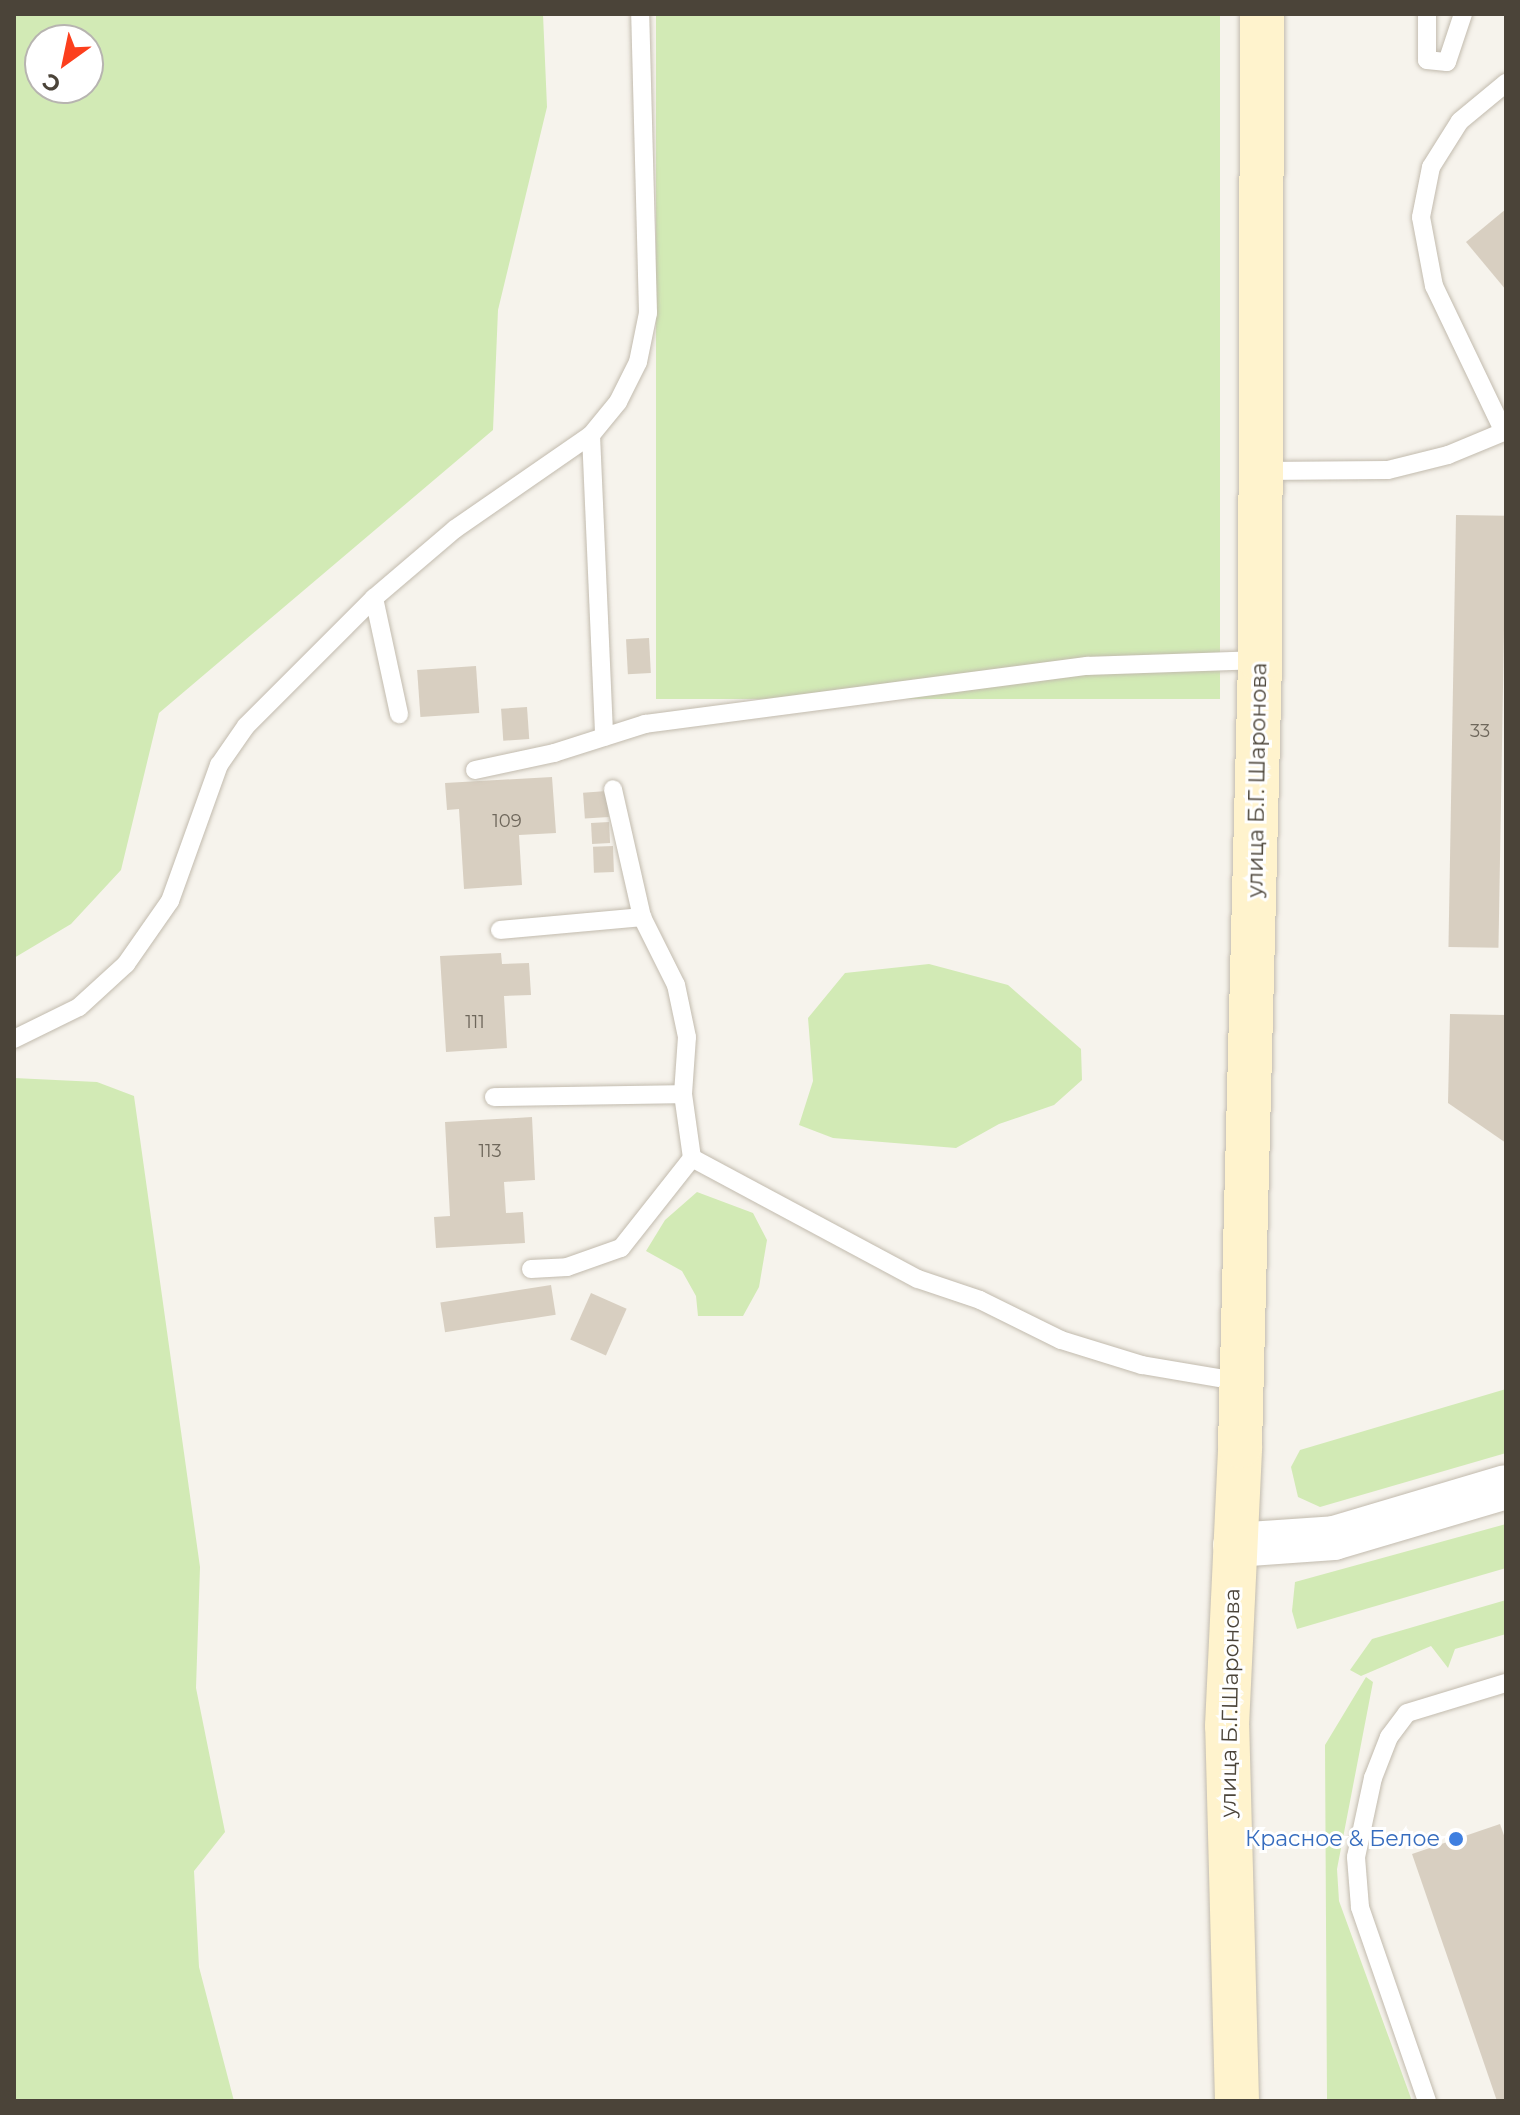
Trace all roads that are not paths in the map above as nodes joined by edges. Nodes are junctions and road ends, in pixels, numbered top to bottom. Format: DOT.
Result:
graph roads {
  1 [pos="640,14"];
  2 [pos="1262,14"];
  3 [pos="1427,14"];
  4 [pos="1463,14"];
  5 [pos="1506,83"];
  6 [pos="1505,432"];
  7 [pos="591,435"];
  8 [pos="1258,471"];
  9 [pos="374,598"];
  10 [pos="1260,660"];
  11 [pos="399,714"];
  12 [pos="604,737"];
  13 [pos="475,770"];
  14 [pos="613,789"];
  15 [pos="642,917"];
  16 [pos="500,930"];
  17 [pos="14,1039"];
  18 [pos="683,1094"];
  19 [pos="494,1097"];
  20 [pos="692,1158"];
  21 [pos="531,1269"];
  22 [pos="1242,1382"];
  23 [pos="1506,1487"];
  24 [pos="1235,1545"];
  25 [pos="1506,1683"];
  26 [pos="1237,2101"];
  27 [pos="1427,2101"];
  1 -- 7 [label="lane"];
  2 -- 8 [label="main road, улица Б.Г. Шаронова"];
  3 -- 4 [label="lane"];
  5 -- 6 [label="lane"];
  6 -- 8 [label="lane"];
  7 -- 9 [label="lane"];
  7 -- 12 [label="lane"];
  8 -- 10 [label="main road, улица Б.Г. Шаронова"];
  9 -- 11 [label="lane"];
  9 -- 17 [label="lane"];
  10 -- 12 [label="lane"];
  10 -- 22 [label="main road, улица Б.Г. Шаронова"];
  12 -- 13 [label="lane"];
  14 -- 15 [label="lane"];
  15 -- 16 [label="lane"];
  15 -- 18 [label="lane"];
  18 -- 19 [label="lane"];
  18 -- 20 [label="lane"];
  20 -- 21 [label="lane"];
  20 -- 22 [label="lane"];
  22 -- 24 [label="main road, улица Б.Г. Шаронова"];
  23 -- 24 [label="street"];
  24 -- 26 [label="main road, улица Б.Г.Шаронова"];
  25 -- 27 [label="lane"];
}
